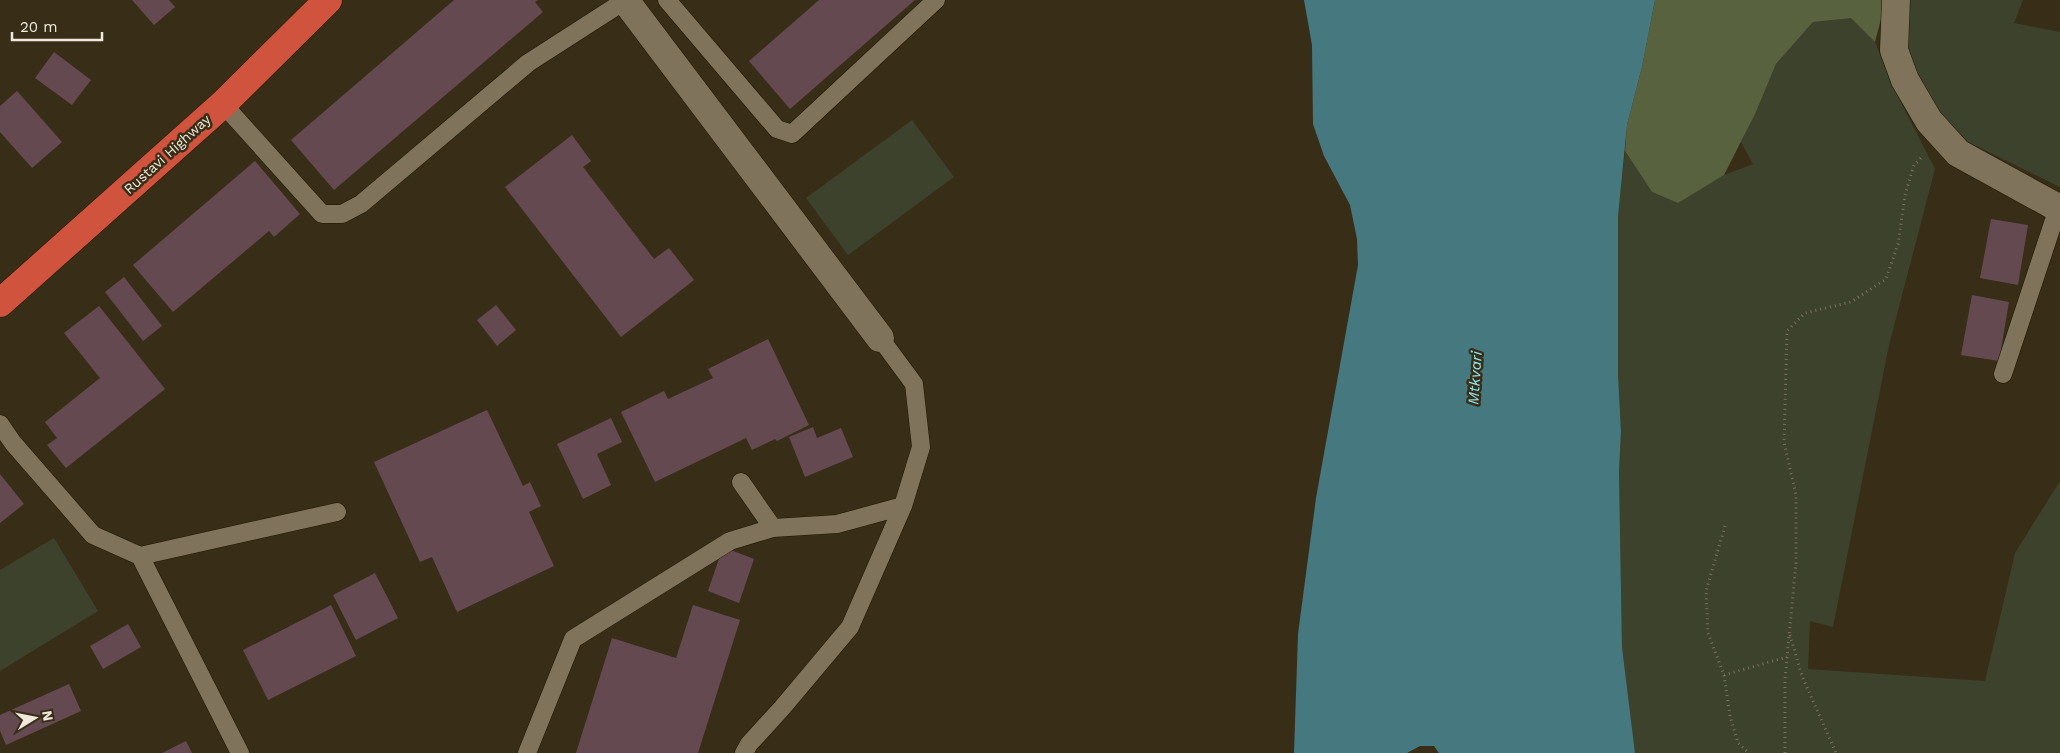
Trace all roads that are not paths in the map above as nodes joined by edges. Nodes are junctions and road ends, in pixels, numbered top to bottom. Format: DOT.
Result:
graph roads {
  1 [pos="328,0"];
  2 [pos="625,0"];
  3 [pos="667,0"];
  4 [pos="936,0"];
  5 [pos="1896,0"];
  6 [pos="223,104"];
  7 [pos="2059,209"];
  8 [pos="0,303"];
  9 [pos="880,338"];
  10 [pos="2003,374"];
  11 [pos="0,424"];
  12 [pos="741,482"];
  13 [pos="903,506"];
  14 [pos="337,512"];
  15 [pos="773,528"];
  16 [pos="140,556"];
  17 [pos="240,753"];
  18 [pos="527,753"];
  19 [pos="744,753"];
  1 -- 6 [label="highway, Rustavi Highway"];
  2 -- 6 [label="lane"];
  2 -- 9 [label="street"];
  3 -- 4 [label="lane"];
  5 -- 7 [label="street"];
  6 -- 8 [label="highway, Rustavi Highway"];
  7 -- 10 [label="lane"];
  9 -- 13 [label="lane"];
  11 -- 16 [label="lane"];
  12 -- 15 [label="lane"];
  13 -- 15 [label="lane"];
  13 -- 19 [label="lane"];
  14 -- 16 [label="lane"];
  15 -- 18 [label="lane"];
  16 -- 17 [label="lane"];
}
